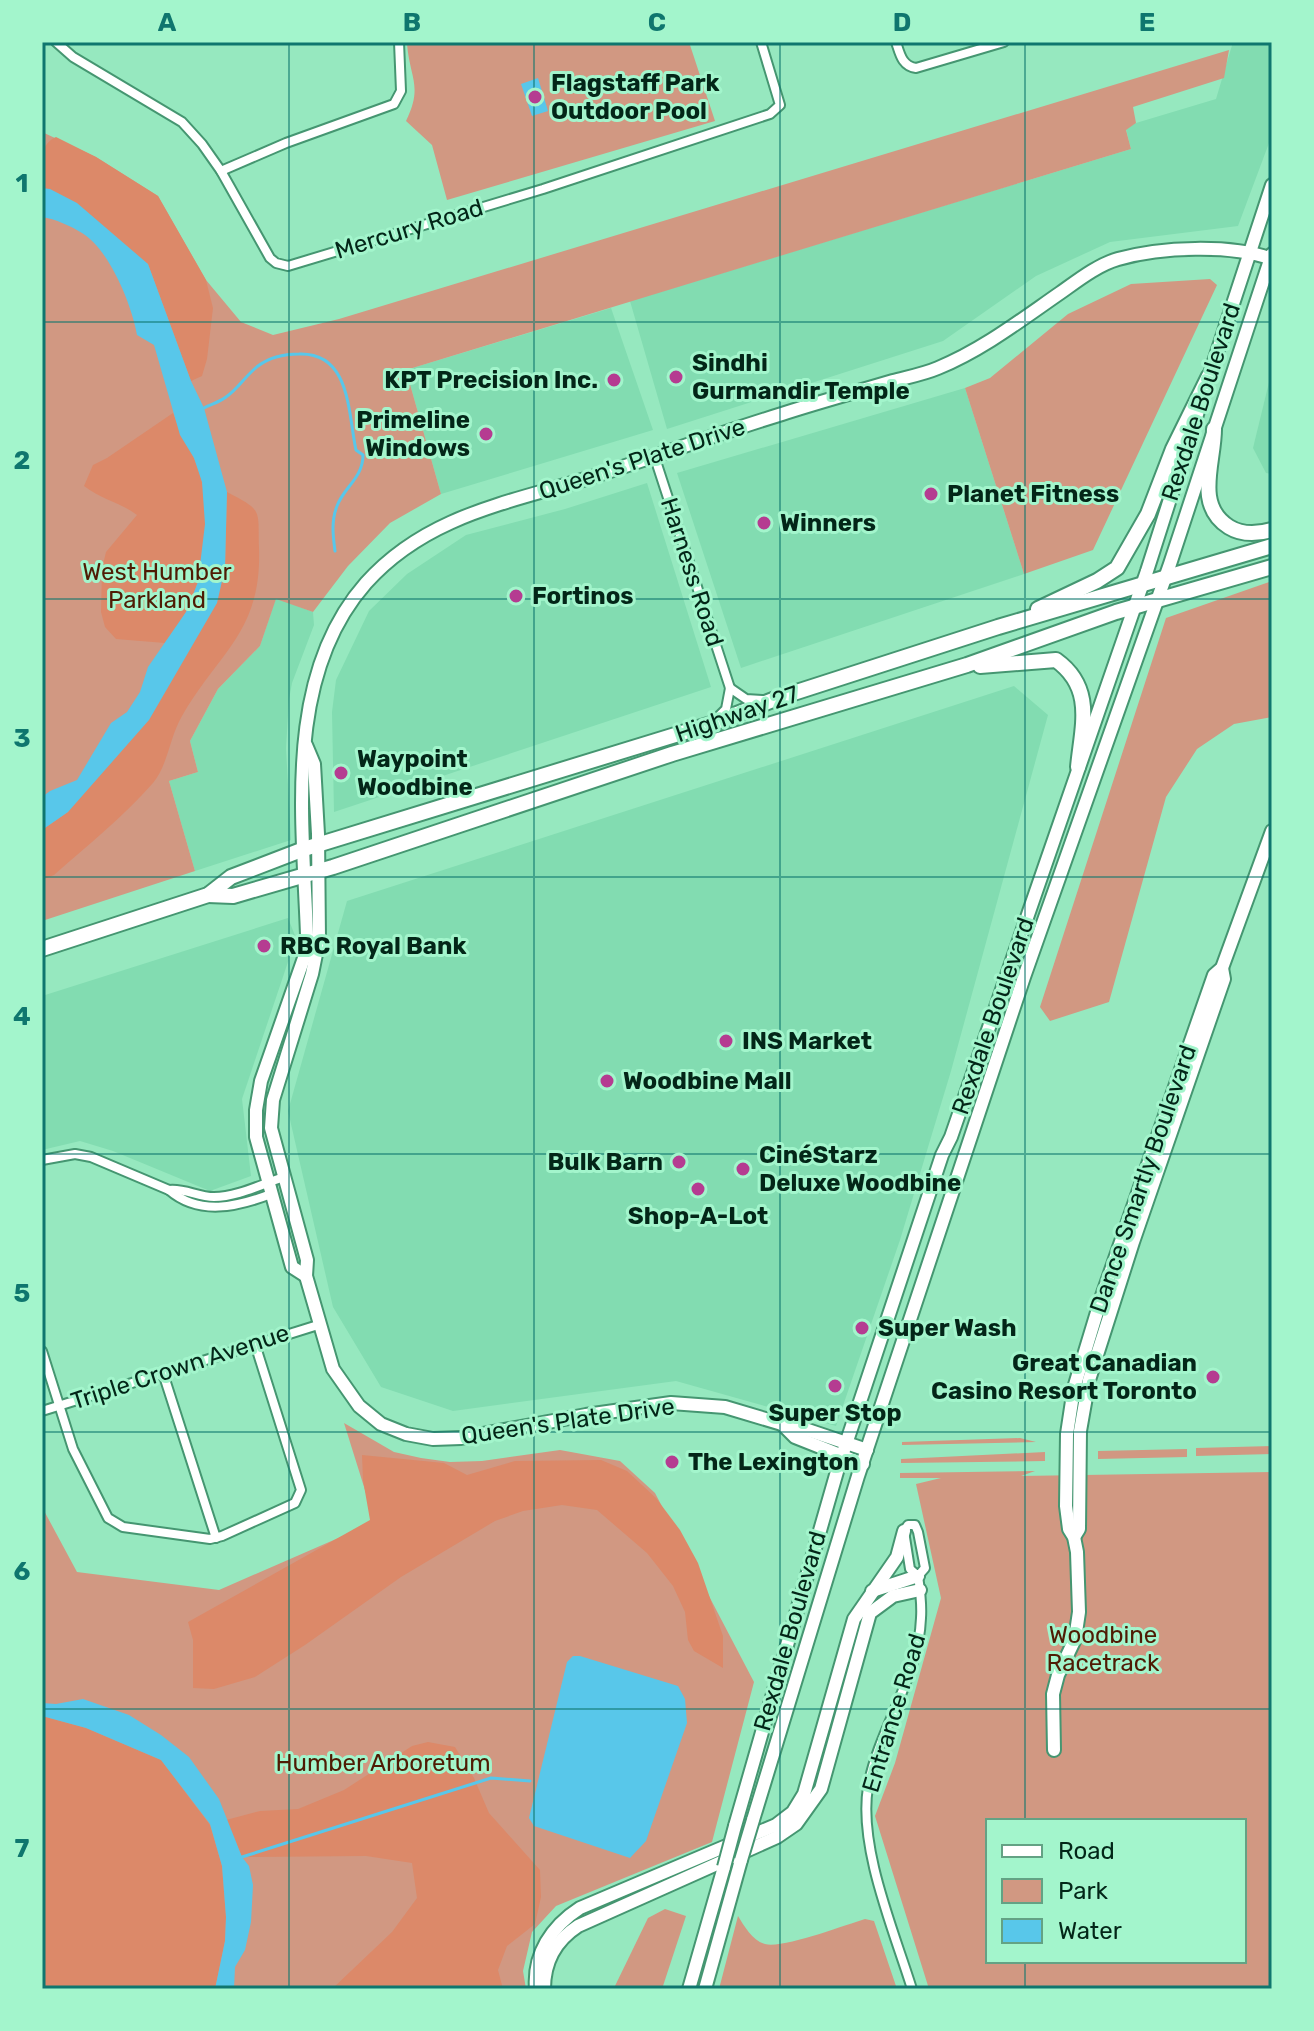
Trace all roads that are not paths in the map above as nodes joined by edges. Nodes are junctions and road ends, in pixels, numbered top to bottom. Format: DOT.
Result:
graph roads {
  1 [pos="56,42"];
  2 [pos="399,42"];
  3 [pos="761,42"];
  4 [pos="896,42"];
  5 [pos="1004,42"];
  6 [pos="221,171"];
  7 [pos="1272,185"];
  8 [pos="1249,252"];
  9 [pos="1272,257"];
  10 [pos="1209,376"];
  11 [pos="1214,429"];
  12 [pos="654,455"];
  13 [pos="1272,530"];
  14 [pos="1272,546"];
  15 [pos="1272,567"];
  16 [pos="1164,577"];
  17 [pos="1142,585"];
  18 [pos="1157,599"];
  19 [pos="1134,607"];
  20 [pos="998,627"];
  21 [pos="967,665"];
  22 [pos="730,688"];
  23 [pos="778,698"];
  24 [pos="711,724"];
  25 [pos="1078,767"];
  26 [pos="1272,831"];
  27 [pos="311,848"];
  28 [pos="312,873"];
  29 [pos="208,895"];
  30 [pos="42,949"];
  31 [pos="280,1029"];
  32 [pos="293,1034"];
  33 [pos="42,1160"];
  34 [pos="284,1177"];
  35 [pos="270,1188"];
  36 [pos="306,1276"];
  37 [pos="318,1325"];
  38 [pos="255,1344"];
  39 [pos="42,1351"];
  40 [pos="163,1373"];
  41 [pos="59,1406"];
  42 [pos="42,1411"];
  43 [pos="845,1450"];
  44 [pos="867,1450"];
  45 [pos="863,1464"];
  46 [pos="904,1531"];
  47 [pos="216,1538"];
  48 [pos="918,1576"];
  49 [pos="920,1590"];
  50 [pos="872,1591"];
  51 [pos="797,1605"];
  52 [pos="815,1613"];
  53 [pos="1054,1750"];
  54 [pos="536,1989"];
  55 [pos="544,1989"];
  56 [pos="689,1989"];
  57 [pos="705,1989"];
  58 [pos="912,1989"];
  1 -- 6 [label="street, Mercury Road"];
  2 -- 6 [label="street"];
  3 -- 6 [label="street, Mercury Road"];
  4 -- 5 [label="street"];
  7 -- 8 [label="main road, Rexdale Boulevard"];
  8 -- 9 [label="main road, Queen's Plate Drive"];
  8 -- 10 [label="main road, Rexdale Boulevard"];
  8 -- 12 [label="main road, Queen's Plate Drive"];
  9 -- 11 [label="main road, Rexdale Boulevard"];
  10 -- 17 [label="main road, Rexdale Boulevard"];
  10 -- 20 [label="main road"];
  11 -- 13 [label="main road"];
  11 -- 16 [label="main road, Rexdale Boulevard"];
  12 -- 22 [label="street, Harness Road"];
  12 -- 27 [label="main road, Queen's Plate Drive"];
  14 -- 16 [label="main road, Highway 27"];
  15 -- 18 [label="main road, Highway 27"];
  16 -- 17 [label="main road, Highway 27"];
  16 -- 18 [label="main road, Rexdale Boulevard"];
  17 -- 19 [label="main road, Rexdale Boulevard"];
  17 -- 20 [label="main road, Highway 27"];
  18 -- 19 [label="main road, Highway 27"];
  18 -- 44 [label="main road, Rexdale Boulevard"];
  19 -- 21 [label="main road, Highway 27"];
  19 -- 25 [label="main road, Rexdale Boulevard"];
  20 -- 23 [label="main road, Highway 27"];
  21 -- 25 [label="main road"];
  21 -- 28 [label="main road, Highway 27"];
  22 -- 23 [label="street"];
  22 -- 24 [label="street"];
  23 -- 24 [label="main road, Highway 27"];
  24 -- 27 [label="main road, Highway 27"];
  25 -- 43 [label="main road, Rexdale Boulevard"];
  26 -- 53 [label="main road, Dance Smartly Boulevard"];
  27 -- 28 [label="main road, Queen's Plate Drive"];
  27 -- 29 [label="main road, Highway 27"];
  28 -- 29 [label="main road, Highway 27"];
  28 -- 31 [label="main road, Queen's Plate Drive"];
  28 -- 32 [label="main road, Queen's Plate Drive"];
  29 -- 30 [label="main road, Highway 27"];
  31 -- 32 [label="main road"];
  31 -- 35 [label="main road, Queen's Plate Drive"];
  32 -- 34 [label="main road, Queen's Plate Drive"];
  33 -- 35 [label="street"];
  34 -- 35 [label="street"];
  34 -- 36 [label="main road, Queen's Plate Drive"];
  35 -- 36 [label="main road, Queen's Plate Drive"];
  36 -- 37 [label="main road, Queen's Plate Drive"];
  37 -- 38 [label="street, Triple Crown Avenue"];
  37 -- 43 [label="main road, Queen's Plate Drive"];
  38 -- 40 [label="street, Triple Crown Avenue"];
  38 -- 47 [label="street"];
  39 -- 41 [label="street"];
  40 -- 41 [label="street, Triple Crown Avenue"];
  40 -- 47 [label="street"];
  41 -- 42 [label="street, Triple Crown Avenue"];
  41 -- 47 [label="street"];
  43 -- 44 [label="main road, Queen's Plate Drive"];
  43 -- 45 [label="main road, Queen's Plate Drive"];
  43 -- 51 [label="main road, Rexdale Boulevard"];
  44 -- 45 [label="main road, Rexdale Boulevard"];
  45 -- 52 [label="main road, Rexdale Boulevard"];
  46 -- 48 [label="street, Entrance Road"];
  46 -- 48 [label="street, Entrance Road"];
  46 -- 50 [label="main road"];
  48 -- 49 [label="street, Entrance Road"];
  48 -- 50 [label="main road"];
  49 -- 55 [label="main road"];
  49 -- 58 [label="street, Entrance Road"];
  50 -- 54 [label="main road"];
  51 -- 52 [label="main road"];
  51 -- 56 [label="main road, Rexdale Boulevard, bridge"];
  52 -- 57 [label="main road, Rexdale Boulevard, bridge"];
}
